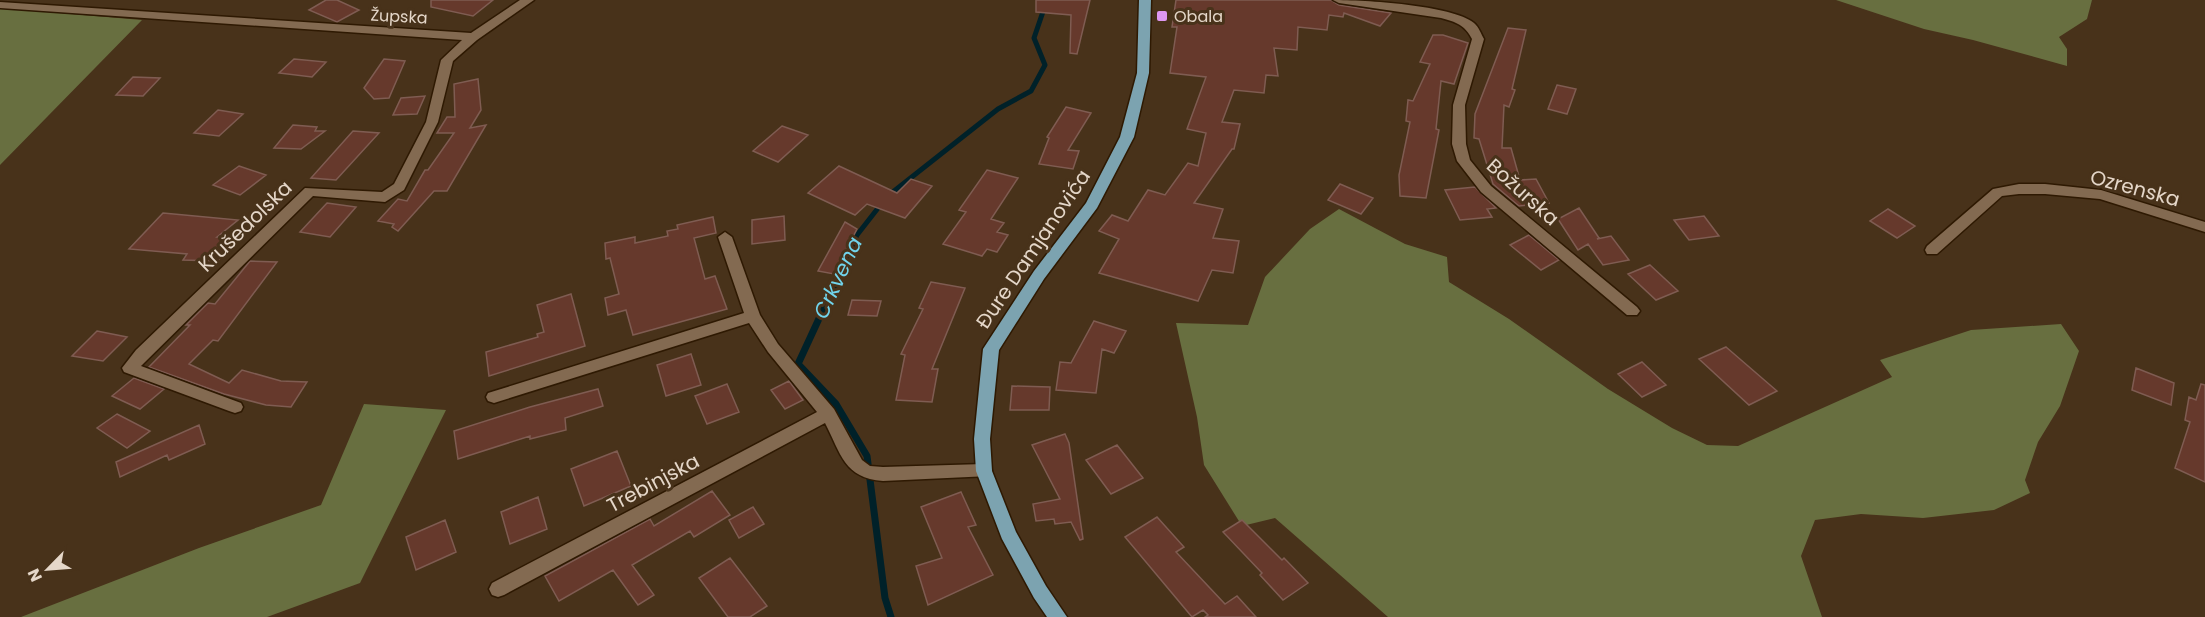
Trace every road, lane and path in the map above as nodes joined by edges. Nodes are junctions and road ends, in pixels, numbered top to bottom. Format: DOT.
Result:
graph roads {
  1 [pos="25,0"];
  2 [pos="528,0"];
  3 [pos="1145,0"];
  4 [pos="1339,0"];
  5 [pos="0,5"];
  6 [pos="14,6"];
  7 [pos="474,37"];
  8 [pos="2205,227"];
  9 [pos="725,237"];
  10 [pos="1932,250"];
  11 [pos="1632,311"];
  12 [pos="753,316"];
  13 [pos="494,397"];
  14 [pos="236,407"];
  15 [pos="828,414"];
  16 [pos="984,471"];
  17 [pos="498,589"];
  18 [pos="1058,617"];
  1 -- 6 [label="street"];
  2 -- 7 [label="street, Krušedolska"];
  3 -- 16 [label="main road, Đure Damjanovića"];
  4 -- 11 [label="street, Božurska"];
  5 -- 6 [label="street, Župska"];
  6 -- 7 [label="street, Župska"];
  7 -- 14 [label="street, Krušedolska"];
  8 -- 10 [label="street, Ozrenska"];
  9 -- 12 [label="street"];
  12 -- 13 [label="street"];
  12 -- 15 [label="street"];
  15 -- 16 [label="street"];
  15 -- 17 [label="street, Trebinjska"];
  16 -- 18 [label="main road, Đure Damjanovića"];
}
